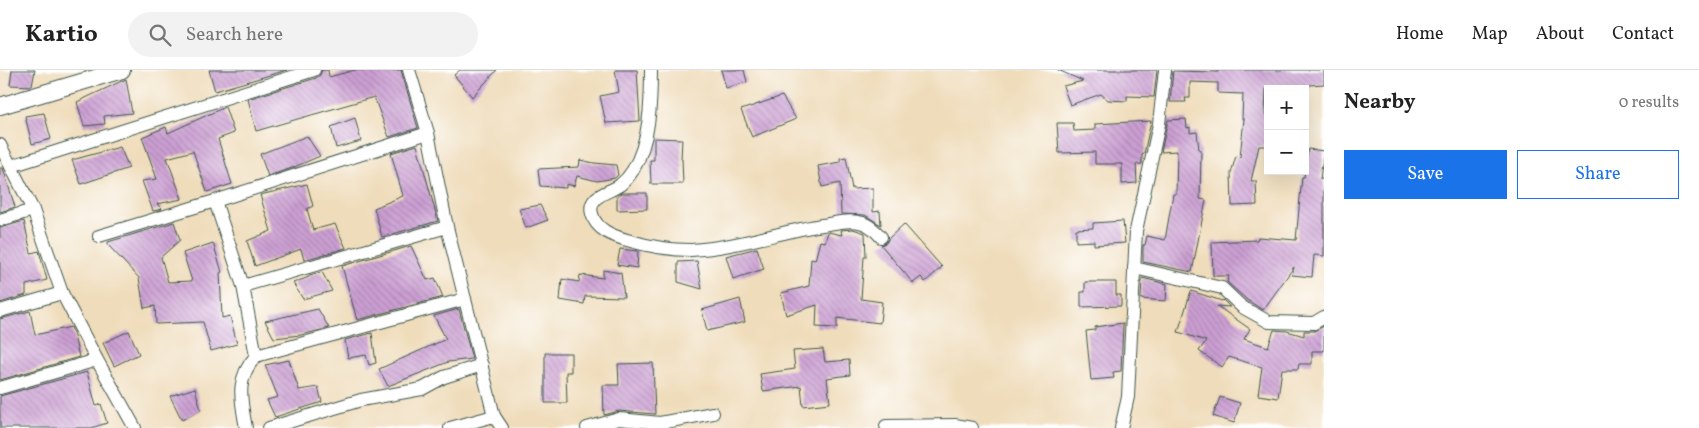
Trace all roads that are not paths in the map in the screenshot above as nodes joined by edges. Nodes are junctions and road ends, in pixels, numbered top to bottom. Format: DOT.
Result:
graph roads {
  1 [pos="122,70"];
  2 [pos="314,70"];
  3 [pos="409,70"];
  4 [pos="651,70"];
  5 [pos="1165,70"];
  6 [pos="0,106"];
  7 [pos="428,133"];
  8 [pos="0,145"];
  9 [pos="11,166"];
  10 [pos="215,201"];
  11 [pos="33,210"];
  12 [pos="0,220"];
  13 [pos="447,227"];
  14 [pos="99,236"];
  15 [pos="881,237"];
  16 [pos="1134,268"];
  17 [pos="243,286"];
  18 [pos="62,293"];
  19 [pos="465,298"];
  20 [pos="0,311"];
  21 [pos="1324,317"];
  22 [pos="256,356"];
  23 [pos="97,360"];
  24 [pos="482,365"];
  25 [pos="0,388"];
  26 [pos="713,413"];
  27 [pos="494,416"];
  28 [pos="886,426"];
  29 [pos="135,428"];
  30 [pos="246,428"];
  31 [pos="269,428"];
  32 [pos="450,428"];
  33 [pos="502,428"];
  34 [pos="587,428"];
  35 [pos="972,428"];
  36 [pos="1121,428"];
  1 -- 6 [label="street"];
  2 -- 9 [label="street"];
  3 -- 7 [label="street"];
  4 -- 15 [label="street"];
  5 -- 16 [label="street"];
  7 -- 10 [label="street"];
  7 -- 13 [label="street"];
  8 -- 9 [label="street"];
  9 -- 11 [label="street"];
  10 -- 14 [label="street"];
  10 -- 17 [label="street"];
  11 -- 12 [label="street"];
  11 -- 18 [label="street"];
  13 -- 17 [label="street"];
  13 -- 19 [label="street"];
  16 -- 21 [label="street"];
  16 -- 36 [label="street"];
  17 -- 22 [label="street"];
  18 -- 20 [label="street"];
  18 -- 23 [label="street"];
  19 -- 22 [label="street"];
  19 -- 24 [label="street"];
  22 -- 30 [label="street"];
  23 -- 25 [label="street"];
  23 -- 29 [label="street"];
  24 -- 27 [label="street"];
  24 -- 31 [label="street"];
  26 -- 34 [label="street"];
  27 -- 32 [label="street"];
  27 -- 33 [label="street"];
  28 -- 35 [label="street"];
}
